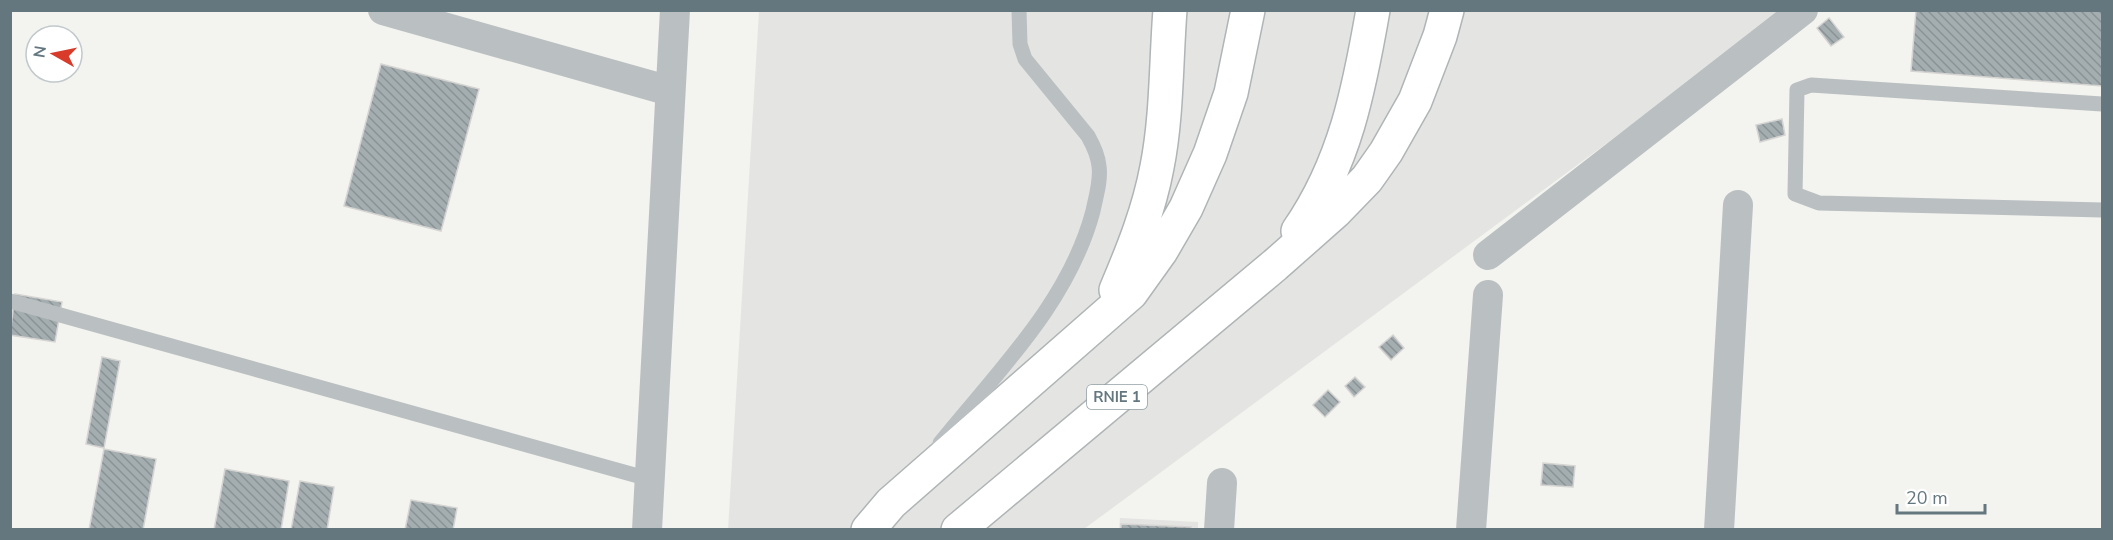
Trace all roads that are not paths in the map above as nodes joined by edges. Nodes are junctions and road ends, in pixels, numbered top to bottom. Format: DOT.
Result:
graph roads {
  1 [pos="383,10"];
  2 [pos="675,10"];
  3 [pos="1020,10"];
  4 [pos="1170,10"];
  5 [pos="1248,10"];
  6 [pos="1374,10"];
  7 [pos="1447,10"];
  8 [pos="1803,10"];
  9 [pos="670,91"];
  10 [pos="2103,104"];
  11 [pos="1738,205"];
  12 [pos="2103,210"];
  13 [pos="1488,255"];
  14 [pos="1275,265"];
  15 [pos="1488,295"];
  16 [pos="10,301"];
  17 [pos="1104,316"];
  18 [pos="649,479"];
  19 [pos="1222,483"];
  20 [pos="891,503"];
  21 [pos="647,530"];
  22 [pos="868,530"];
  23 [pos="958,530"];
  24 [pos="1219,530"];
  25 [pos="1471,530"];
  26 [pos="1719,530"];
  1 -- 9 [label="street"];
  2 -- 9 [label="street"];
  3 -- 20 [label="lane"];
  4 -- 17 [label="highway"];
  5 -- 17 [label="highway"];
  6 -- 14 [label="highway, RNIE 1"];
  7 -- 14 [label="highway, RNIE 1"];
  8 -- 13 [label="street"];
  9 -- 18 [label="street"];
  10 -- 12 [label="lane"];
  11 -- 26 [label="street"];
  14 -- 23 [label="highway, RNIE 1"];
  15 -- 25 [label="street"];
  16 -- 18 [label="lane"];
  17 -- 20 [label="highway"];
  18 -- 21 [label="street"];
  19 -- 24 [label="street"];
  20 -- 22 [label="highway"];
}
